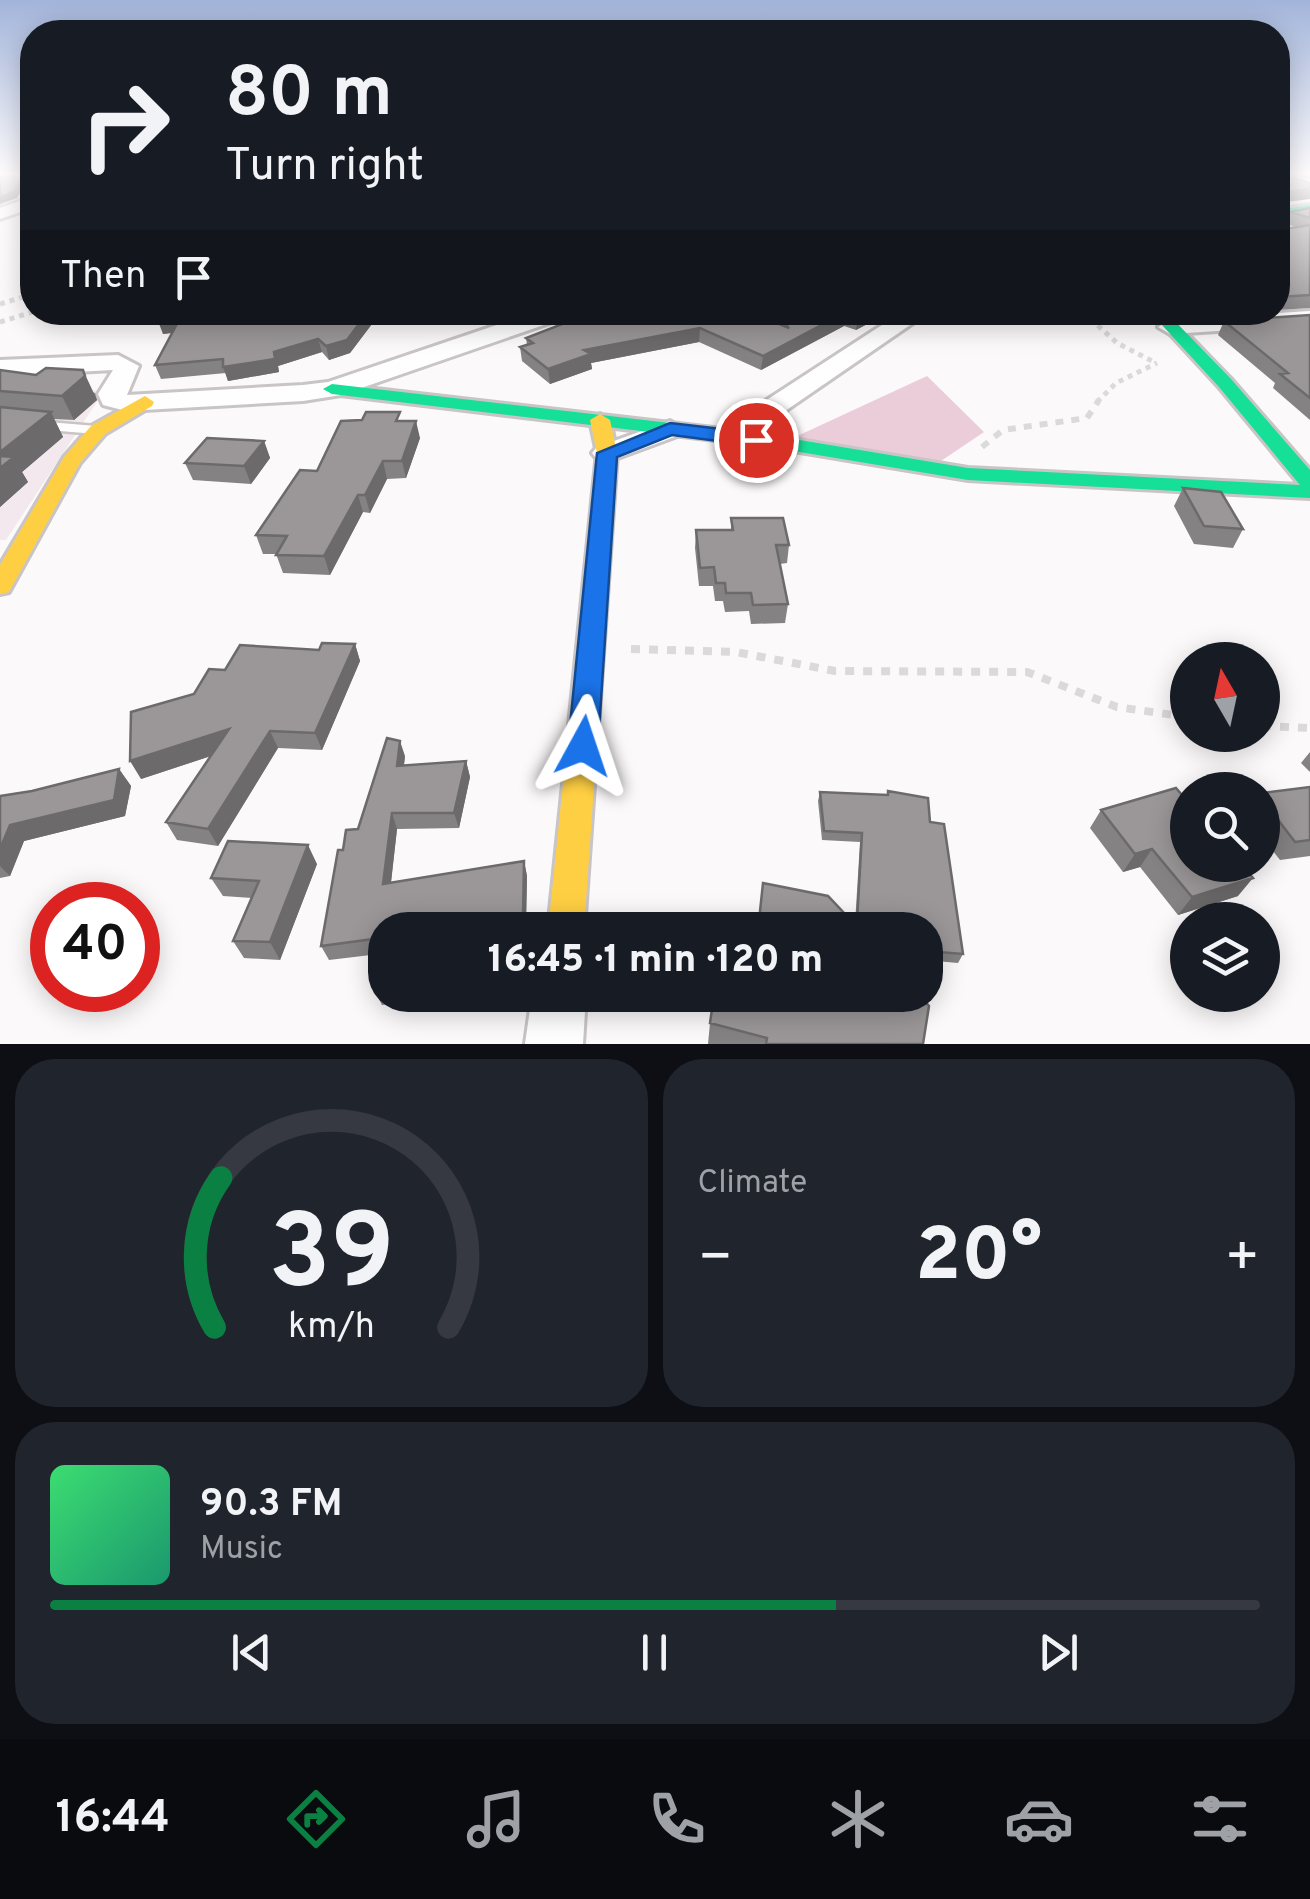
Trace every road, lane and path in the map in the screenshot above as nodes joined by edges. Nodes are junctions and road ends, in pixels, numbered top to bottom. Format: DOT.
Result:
graph roads {
  1 [pos="497,325"];
  2 [pos="898,325"];
  3 [pos="1098,325"];
  4 [pos="1169,325"];
  5 [pos="1157,363"];
  6 [pos="398,366"];
  7 [pos="0,368"];
  8 [pos="1225,383"];
  9 [pos="332,389"];
  10 [pos="391,394"];
  11 [pos="146,402"];
  12 [pos="600,420"];
  13 [pos="0,422"];
  14 [pos="670,429"];
  15 [pos="98,430"];
  16 [pos="756,440"];
  17 [pos="607,453"];
  18 [pos="968,474"];
  19 [pos="1310,483"];
  20 [pos="1310,492"];
  21 [pos="0,586"];
  22 [pos="590,666"];
  23 [pos="1170,714"];
  24 [pos="1280,727"];
  25 [pos="1310,728"];
  26 [pos="568,912"];
  27 [pos="557,1012"];
  28 [pos="554,1044"];
  1 -- 6 [label="street"];
  2 -- 16 [label="street"];
  3 -- 5 [label="path"];
  4 -- 8 [label="street"];
  5 -- 8 [label="path"];
  5 -- 18 [label="path"];
  6 -- 9 [label="street"];
  6 -- 10 [label="street"];
  7 -- 11 [label="street"];
  8 -- 19 [label="street"];
  9 -- 10 [label="street"];
  9 -- 11 [label="street"];
  10 -- 12 [label="street"];
  11 -- 15 [label="street"];
  12 -- 14 [label="street"];
  12 -- 17 [label="street"];
  13 -- 15 [label="lane"];
  14 -- 16 [label="street"];
  14 -- 17 [label="street"];
  15 -- 21 [label="street"];
  16 -- 18 [label="street"];
  17 -- 22 [label="street"];
  18 -- 20 [label="street"];
  22 -- 23 [label="path"];
  22 -- 26 [label="street"];
  24 -- 25 [label="path"];
  27 -- 28 [label="street"];
}
